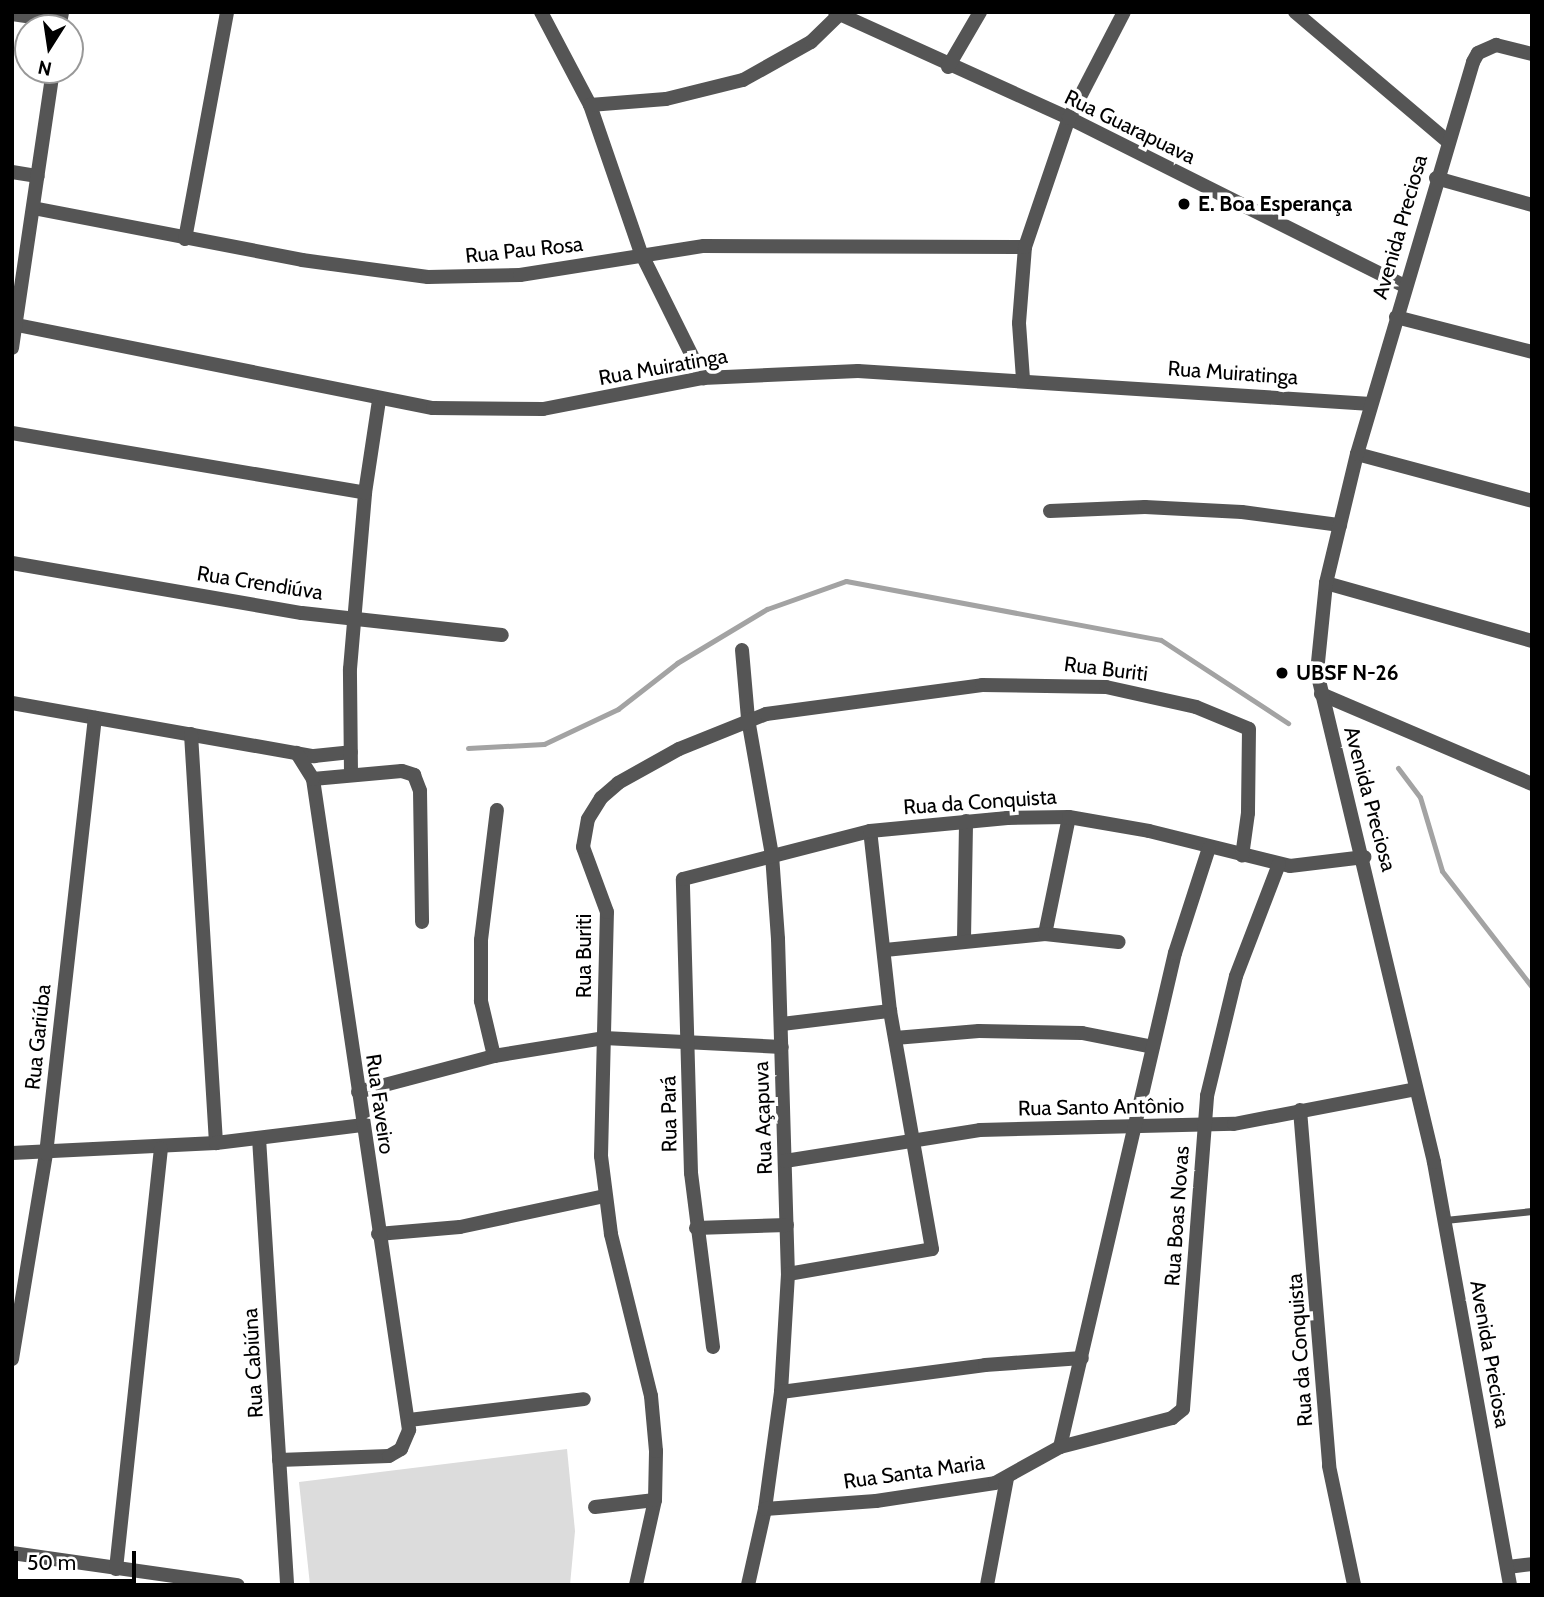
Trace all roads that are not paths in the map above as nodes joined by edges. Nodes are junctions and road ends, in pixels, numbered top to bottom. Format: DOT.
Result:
graph roads {
  1 [pos="227,12"];
  2 [pos="541,12"];
  3 [pos="980,12"];
  4 [pos="1124,12"];
  5 [pos="1295,12"];
  6 [pos="839,13"];
  7 [pos="1532,54"];
  8 [pos="948,67"];
  9 [pos="51,84"];
  10 [pos="590,105"];
  11 [pos="1069,118"];
  12 [pos="1447,141"];
  13 [pos="12,172"];
  14 [pos="38,176"];
  15 [pos="1436,178"];
  16 [pos="1532,205"];
  17 [pos="33,208"];
  18 [pos="185,239"];
  19 [pos="1025,247"];
  20 [pos="641,253"];
  21 [pos="1405,286"];
  22 [pos="1396,317"];
  23 [pos="14,324"];
  24 [pos="12,348"];
  25 [pos="1532,352"];
  26 [pos="703,378"];
  27 [pos="1023,379"];
  28 [pos="379,400"];
  29 [pos="1371,404"];
  30 [pos="12,433"];
  31 [pos="1357,454"];
  32 [pos="365,493"];
  33 [pos="1532,501"];
  34 [pos="1050,510"];
  35 [pos="1340,526"];
  36 [pos="12,563"];
  37 [pos="1326,583"];
  38 [pos="354,619"];
  39 [pos="502,635"];
  40 [pos="1532,641"];
  41 [pos="742,650"];
  42 [pos="1321,694"];
  43 [pos="12,703"];
  44 [pos="95,718"];
  45 [pos="748,719"];
  46 [pos="191,734"];
  47 [pos="351,752"];
  48 [pos="297,753"];
  49 [pos="351,773"];
  50 [pos="313,779"];
  51 [pos="1532,784"];
  52 [pos="497,810"];
  53 [pos="1069,817"];
  54 [pos="966,821"];
  55 [pos="870,831"];
  56 [pos="1209,848"];
  57 [pos="772,855"];
  58 [pos="1242,856"];
  59 [pos="1364,857"];
  60 [pos="1279,864"];
  61 [pos="682,879"];
  62 [pos="422,922"];
  63 [pos="1045,934"];
  64 [pos="964,939"];
  65 [pos="1119,942"];
  66 [pos="885,950"];
  67 [pos="890,1012"];
  68 [pos="782,1024"];
  69 [pos="604,1038"];
  70 [pos="895,1038"];
  71 [pos="688,1042"];
  72 [pos="1153,1046"];
  73 [pos="782,1047"];
  74 [pos="494,1056"];
  75 [pos="1416,1089"];
  76 [pos="358,1093"];
  77 [pos="1300,1110"];
  78 [pos="362,1125"];
  79 [pos="1205,1126"];
  80 [pos="1137,1128"];
  81 [pos="259,1138"];
  82 [pos="216,1143"];
  83 [pos="912,1143"];
  84 [pos="161,1148"];
  85 [pos="12,1153"];
  86 [pos="46,1154"];
  87 [pos="785,1161"];
  88 [pos="605,1196"];
  89 [pos="1532,1211"];
  90 [pos="1445,1220"];
  91 [pos="786,1225"];
  92 [pos="696,1228"];
  93 [pos="378,1234"];
  94 [pos="788,1274"];
  95 [pos="713,1347"];
  96 [pos="1082,1358"];
  97 [pos="12,1359"];
  98 [pos="781,1392"];
  99 [pos="584,1399"];
  100 [pos="1180,1412"];
  101 [pos="409,1420"];
  102 [pos="1060,1447"];
  103 [pos="279,1460"];
  104 [pos="1007,1478"];
  105 [pos="655,1500"];
  106 [pos="595,1507"];
  107 [pos="765,1509"];
  108 [pos="12,1553"];
  109 [pos="1532,1564"];
  110 [pos="1508,1567"];
  111 [pos="116,1569"];
  112 [pos="132,1578"];
  113 [pos="239,1585"];
  114 [pos="287,1585"];
  115 [pos="636,1585"];
  116 [pos="748,1585"];
  117 [pos="987,1585"];
  118 [pos="1354,1585"];
  119 [pos="1510,1585"];
  1 -- 18 [label="street"];
  2 -- 10 [label="street"];
  3 -- 8 [label="street"];
  4 -- 11 [label="street"];
  5 -- 12 [label="street"];
  6 -- 8 [label="street, Rua Guarapuava"];
  6 -- 10 [label="street"];
  7 -- 12 [label="street, Avenida Preciosa"];
  8 -- 11 [label="street, Rua Guarapuava"];
  9 -- 14 [label="street"];
  10 -- 20 [label="street"];
  11 -- 19 [label="street"];
  11 -- 21 [label="street, Rua Guarapuava"];
  12 -- 15 [label="street, Avenida Preciosa"];
  13 -- 14 [label="street"];
  14 -- 17 [label="street"];
  15 -- 16 [label="street"];
  15 -- 21 [label="street, Avenida Preciosa"];
  17 -- 18 [label="street, Rua Pau Rosa"];
  17 -- 23 [label="street"];
  18 -- 20 [label="street, Rua Pau Rosa"];
  19 -- 20 [label="street, Rua Pau Rosa"];
  19 -- 27 [label="street"];
  20 -- 26 [label="street"];
  21 -- 22 [label="street, Avenida Preciosa"];
  22 -- 25 [label="street"];
  22 -- 29 [label="street, Avenida Preciosa"];
  23 -- 24 [label="street"];
  23 -- 28 [label="street, Rua Muiratinga"];
  26 -- 27 [label="street, Rua Muiratinga"];
  26 -- 28 [label="street, Rua Muiratinga"];
  27 -- 29 [label="street, Rua Muiratinga"];
  28 -- 32 [label="street"];
  29 -- 31 [label="street, Avenida Preciosa"];
  30 -- 32 [label="street"];
  31 -- 33 [label="street"];
  31 -- 35 [label="street, Avenida Preciosa"];
  32 -- 38 [label="street"];
  34 -- 35 [label="street"];
  35 -- 37 [label="street, Avenida Preciosa"];
  36 -- 38 [label="street, Rua Crendiúva"];
  37 -- 40 [label="street"];
  37 -- 42 [label="street, Avenida Preciosa"];
  38 -- 39 [label="street, Rua Crendiúva"];
  38 -- 47 [label="street"];
  41 -- 45 [label="street, Rua Açapuva"];
  42 -- 51 [label="street"];
  42 -- 59 [label="street, Avenida Preciosa"];
  43 -- 44 [label="street"];
  44 -- 46 [label="street"];
  44 -- 86 [label="street, Rua Gariúba"];
  45 -- 57 [label="street, Rua Açapuva"];
  45 -- 58 [label="street, Rua Buriti"];
  45 -- 69 [label="street, Rua Buriti"];
  46 -- 48 [label="street"];
  46 -- 82 [label="street"];
  47 -- 48 [label="street"];
  47 -- 49 [label="street"];
  48 -- 50 [label="street, Rua Faveiro"];
  49 -- 50 [label="street"];
  49 -- 62 [label="street"];
  50 -- 76 [label="street, Rua Faveiro"];
  52 -- 74 [label="street"];
  53 -- 54 [label="street, Rua da Conquista"];
  53 -- 56 [label="street, Rua da Conquista"];
  53 -- 63 [label="street"];
  54 -- 55 [label="street, Rua da Conquista"];
  54 -- 64 [label="street"];
  55 -- 57 [label="street, Rua da Conquista"];
  55 -- 66 [label="street"];
  56 -- 58 [label="street, Rua da Conquista"];
  56 -- 72 [label="street"];
  57 -- 61 [label="street, Rua da Conquista"];
  57 -- 68 [label="street, Rua Açapuva"];
  58 -- 60 [label="street, Rua da Conquista"];
  59 -- 60 [label="street, Rua da Conquista"];
  59 -- 75 [label="street, Avenida Preciosa"];
  60 -- 79 [label="street, Rua Boas Novas"];
  61 -- 71 [label="street, Rua Pará"];
  63 -- 64 [label="street"];
  63 -- 65 [label="street"];
  64 -- 66 [label="street"];
  66 -- 67 [label="street"];
  67 -- 68 [label="street"];
  67 -- 70 [label="street"];
  68 -- 73 [label="street, Rua Açapuva"];
  69 -- 71 [label="street"];
  69 -- 74 [label="street"];
  69 -- 88 [label="street, Rua Buriti"];
  70 -- 72 [label="street"];
  70 -- 83 [label="street"];
  71 -- 73 [label="street"];
  71 -- 92 [label="street, Rua Pará"];
  72 -- 80 [label="street"];
  73 -- 87 [label="street, Rua Açapuva"];
  74 -- 76 [label="street"];
  75 -- 77 [label="street, Rua Santo Antônio"];
  75 -- 90 [label="street, Avenida Preciosa"];
  76 -- 78 [label="street, Rua Faveiro"];
  77 -- 79 [label="street, Rua Santo Antônio"];
  77 -- 118 [label="street, Rua da Conquista"];
  78 -- 81 [label="street"];
  78 -- 93 [label="street, Rua Faveiro"];
  79 -- 80 [label="street, Rua Santo Antônio"];
  79 -- 100 [label="street, Rua Boas Novas"];
  80 -- 83 [label="street, Rua Santo Antônio"];
  80 -- 96 [label="street"];
  81 -- 82 [label="street"];
  81 -- 103 [label="street, Rua Cabiúna"];
  82 -- 84 [label="street"];
  83 -- 87 [label="street, Rua Santo Antônio"];
  83 -- 94 [label="street"];
  84 -- 86 [label="street"];
  84 -- 111 [label="street"];
  85 -- 86 [label="street"];
  86 -- 97 [label="street, Rua Gariúba"];
  87 -- 91 [label="street, Rua Açapuva"];
  88 -- 93 [label="street"];
  88 -- 105 [label="street, Rua Buriti"];
  89 -- 90 [label="lane"];
  90 -- 110 [label="street, Avenida Preciosa"];
  91 -- 92 [label="street"];
  91 -- 94 [label="street, Rua Açapuva"];
  92 -- 95 [label="street, Rua Pará"];
  93 -- 101 [label="street, Rua Faveiro"];
  94 -- 98 [label="street, Rua Açapuva"];
  96 -- 98 [label="street"];
  96 -- 102 [label="street"];
  98 -- 107 [label="street, Rua Açapuva"];
  99 -- 101 [label="street"];
  100 -- 102 [label="street, Rua Santa Maria"];
  101 -- 103 [label="street"];
  102 -- 104 [label="street, Rua Santa Maria"];
  103 -- 114 [label="street, Rua Cabiúna"];
  104 -- 107 [label="street, Rua Santa Maria"];
  104 -- 117 [label="street"];
  105 -- 106 [label="street"];
  105 -- 115 [label="street, Rua Buriti"];
  107 -- 116 [label="street, Rua Açapuva"];
  108 -- 111 [label="street"];
  109 -- 110 [label="street"];
  110 -- 119 [label="street, Avenida Preciosa"];
  111 -- 112 [label="street"];
  112 -- 113 [label="street"];
}
